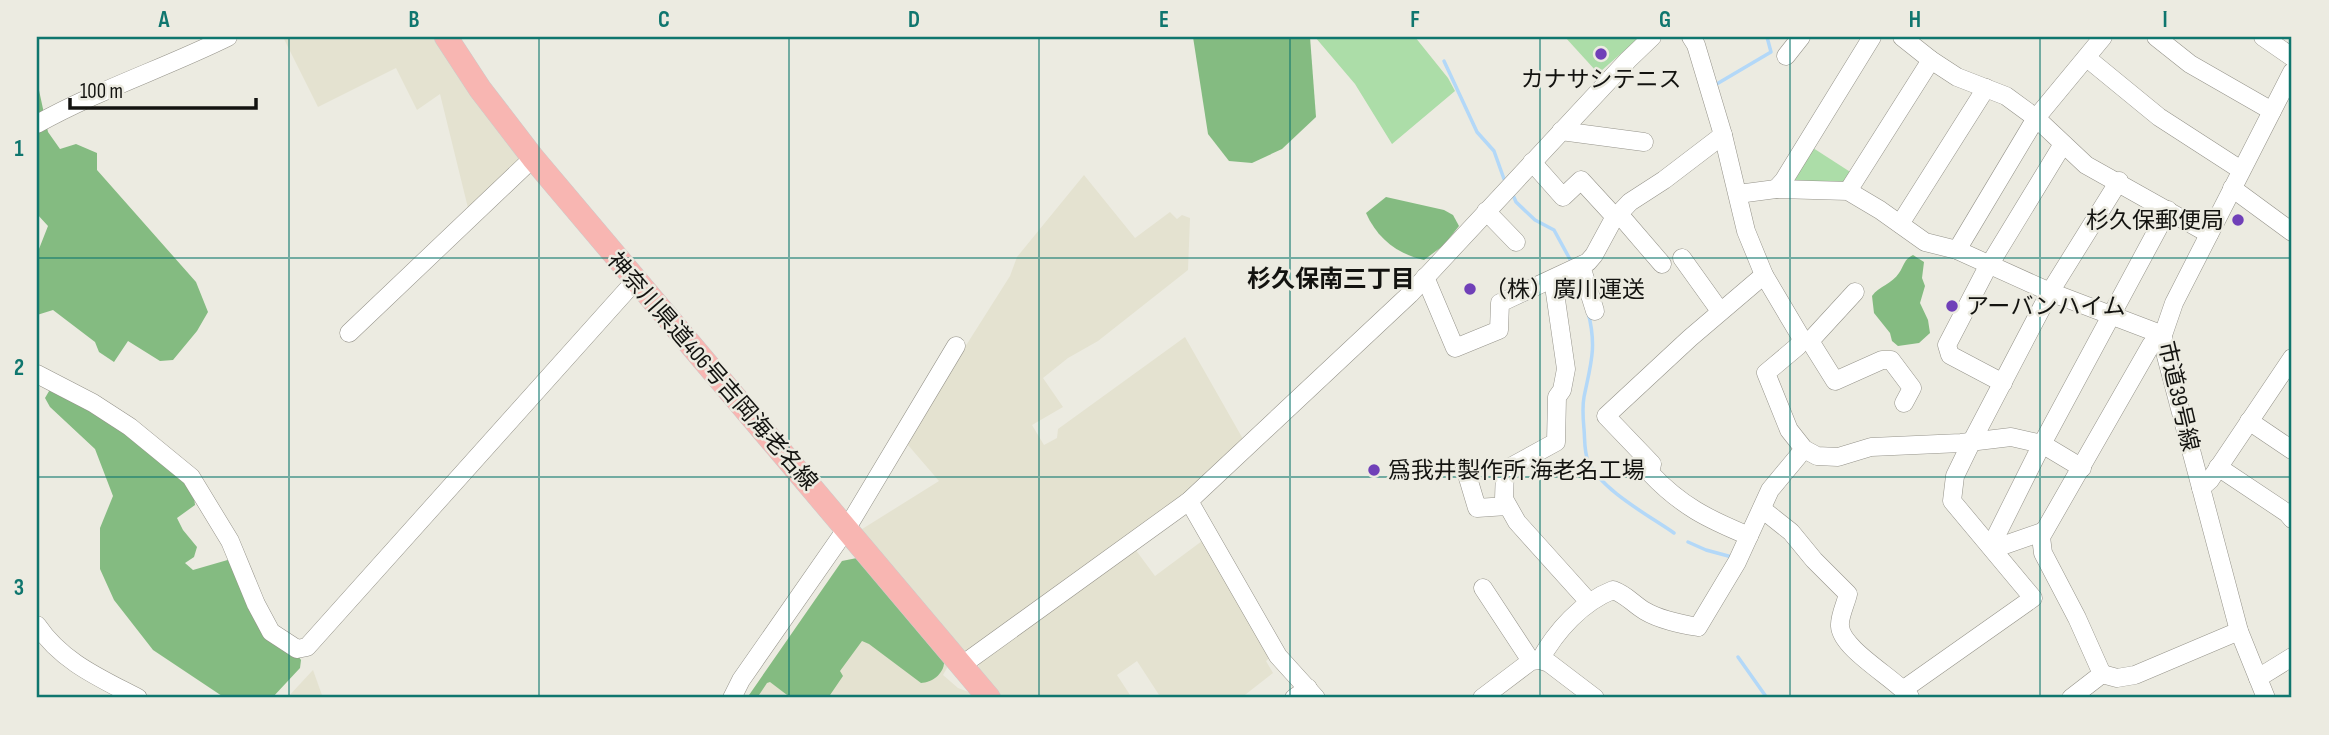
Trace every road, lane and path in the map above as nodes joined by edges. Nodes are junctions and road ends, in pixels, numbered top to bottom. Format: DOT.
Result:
graph roads {
  1 [pos="228,37"];
  2 [pos="446,37"];
  3 [pos="1652,37"];
  4 [pos="1691,37"];
  5 [pos="1801,37"];
  6 [pos="1872,37"];
  7 [pos="1902,37"];
  8 [pos="2104,37"];
  9 [pos="2156,37"];
  10 [pos="2263,37"];
  11 [pos="1786,57"];
  12 [pos="2292,57"];
  13 [pos="2087,58"];
  14 [pos="1931,60"];
  15 [pos="2292,72"];
  16 [pos="1986,88"];
  17 [pos="2272,111"];
  18 [pos="2036,118"];
  19 [pos="37,124"];
  20 [pos="1561,131"];
  21 [pos="1723,135"];
  22 [pos="1644,142"];
  23 [pos="2063,144"];
  24 [pos="533,158"];
  25 [pos="1532,162"];
  26 [pos="2241,170"];
  27 [pos="2119,181"];
  28 [pos="2232,188"];
  29 [pos="1776,189"];
  30 [pos="1848,191"];
  31 [pos="1738,194"];
  32 [pos="2168,210"];
  33 [pos="1486,211"];
  34 [pos="1617,216"];
  35 [pos="1900,224"];
  36 [pos="2292,232"];
  37 [pos="2209,234"];
  38 [pos="1516,242"];
  39 [pos="1957,250"];
  40 [pos="1682,258"];
  41 [pos="1661,264"];
  42 [pos="1990,264"];
  43 [pos="1581,266"];
  44 [pos="1765,275"];
  45 [pos="1425,277"];
  46 [pos="1553,279"];
  47 [pos="635,281"];
  48 [pos="1855,292"];
  49 [pos="2050,292"];
  50 [pos="1595,311"];
  51 [pos="1720,311"];
  52 [pos="2111,314"];
  53 [pos="349,333"];
  54 [pos="2163,335"];
  55 [pos="1806,340"];
  56 [pos="956,346"];
  57 [pos="2292,358"];
  58 [pos="37,374"];
  59 [pos="2003,383"];
  60 [pos="1904,403"];
  61 [pos="2249,421"];
  62 [pos="1972,441"];
  63 [pos="2042,443"];
  64 [pos="1804,449"];
  65 [pos="2292,450"];
  66 [pos="2218,467"];
  67 [pos="1465,468"];
  68 [pos="2082,468"];
  69 [pos="2201,488"];
  70 [pos="1189,501"];
  71 [pos="1507,506"];
  72 [pos="1762,509"];
  73 [pos="2292,519"];
  74 [pos="847,528"];
  75 [pos="2042,532"];
  76 [pos="1749,536"];
  77 [pos="1993,549"];
  78 [pos="1483,588"];
  79 [pos="1589,603"];
  80 [pos="37,625"];
  81 [pos="2239,631"];
  82 [pos="2292,657"];
  83 [pos="1535,660"];
  84 [pos="962,665"];
  85 [pos="2102,674"];
  86 [pos="2258,678"];
  87 [pos="1907,694"];
  88 [pos="1306,695"];
  89 [pos="138,698"];
  90 [pos="732,698"];
  91 [pos="989,698"];
  92 [pos="1482,698"];
  93 [pos="1595,698"];
  94 [pos="2071,698"];
  95 [pos="2266,698"];
  1 -- 19 [label="street"];
  2 -- 24 [label="main road, 神奈川県道406号吉岡海老名線"];
  3 -- 20 [label="street"];
  4 -- 21 [label="street"];
  5 -- 11 [label="street"];
  6 -- 29 [label="street"];
  7 -- 14 [label="street"];
  8 -- 13 [label="street"];
  9 -- 17 [label="street"];
  10 -- 12 [label="street"];
  13 -- 18 [label="street"];
  13 -- 26 [label="street"];
  14 -- 16 [label="street"];
  14 -- 30 [label="street"];
  15 -- 17 [label="street, 市道39号線"];
  16 -- 18 [label="street"];
  16 -- 35 [label="street"];
  17 -- 26 [label="street, 市道39号線"];
  18 -- 23 [label="street"];
  18 -- 39 [label="street"];
  20 -- 22 [label="street"];
  20 -- 25 [label="street"];
  21 -- 31 [label="street"];
  21 -- 34 [label="street"];
  23 -- 27 [label="street"];
  23 -- 42 [label="street"];
  24 -- 47 [label="main road, 神奈川県道406号吉岡海老名線"];
  24 -- 53 [label="street"];
  25 -- 33 [label="street"];
  25 -- 34 [label="street"];
  26 -- 28 [label="street, 市道39号線"];
  27 -- 32 [label="street"];
  27 -- 49 [label="street"];
  28 -- 36 [label="street"];
  28 -- 37 [label="street, 市道39号線"];
  29 -- 30 [label="street"];
  29 -- 31 [label="street"];
  30 -- 35 [label="street"];
  31 -- 44 [label="street"];
  32 -- 37 [label="street"];
  32 -- 52 [label="street"];
  33 -- 38 [label="street"];
  33 -- 45 [label="street"];
  34 -- 41 [label="street"];
  34 -- 43 [label="street"];
  35 -- 39 [label="street"];
  37 -- 54 [label="street, 市道39号線"];
  39 -- 42 [label="street"];
  40 -- 51 [label="street"];
  42 -- 49 [label="street"];
  42 -- 59 [label="street"];
  43 -- 46 [label="street"];
  43 -- 50 [label="street"];
  44 -- 51 [label="street"];
  44 -- 55 [label="street"];
  45 -- 46 [label="street"];
  45 -- 70 [label="street"];
  46 -- 71 [label="street"];
  47 -- 58 [label="street"];
  47 -- 74 [label="main road, 神奈川県道406号吉岡海老名線"];
  48 -- 55 [label="street"];
  49 -- 52 [label="street"];
  49 -- 59 [label="street"];
  51 -- 76 [label="street"];
  52 -- 54 [label="street"];
  52 -- 63 [label="street"];
  54 -- 68 [label="street"];
  54 -- 69 [label="street, 市道39号線"];
  55 -- 60 [label="street"];
  55 -- 64 [label="street"];
  56 -- 74 [label="street"];
  57 -- 61 [label="street"];
  59 -- 62 [label="street"];
  61 -- 65 [label="street"];
  61 -- 66 [label="street"];
  62 -- 63 [label="street"];
  62 -- 64 [label="street"];
  62 -- 77 [label="street"];
  63 -- 68 [label="street"];
  63 -- 77 [label="street"];
  64 -- 72 [label="street"];
  66 -- 69 [label="street"];
  66 -- 73 [label="street"];
  67 -- 71 [label="street"];
  68 -- 75 [label="street"];
  69 -- 81 [label="street, 市道39号線"];
  70 -- 84 [label="street"];
  70 -- 88 [label="street"];
  71 -- 79 [label="street"];
  72 -- 76 [label="street"];
  72 -- 87 [label="street"];
  74 -- 84 [label="main road, 神奈川県道406号吉岡海老名線"];
  74 -- 90 [label="street"];
  75 -- 77 [label="street"];
  75 -- 85 [label="street"];
  76 -- 79 [label="street"];
  77 -- 87 [label="street"];
  78 -- 83 [label="street"];
  79 -- 83 [label="street"];
  80 -- 89 [label="street"];
  81 -- 85 [label="street"];
  81 -- 86 [label="street, 市道39号線"];
  82 -- 86 [label="street"];
  83 -- 92 [label="street"];
  83 -- 93 [label="street"];
  84 -- 91 [label="main road, 神奈川県道406号吉岡海老名線"];
  85 -- 94 [label="street"];
  86 -- 95 [label="street, 市道39号線"];
}
